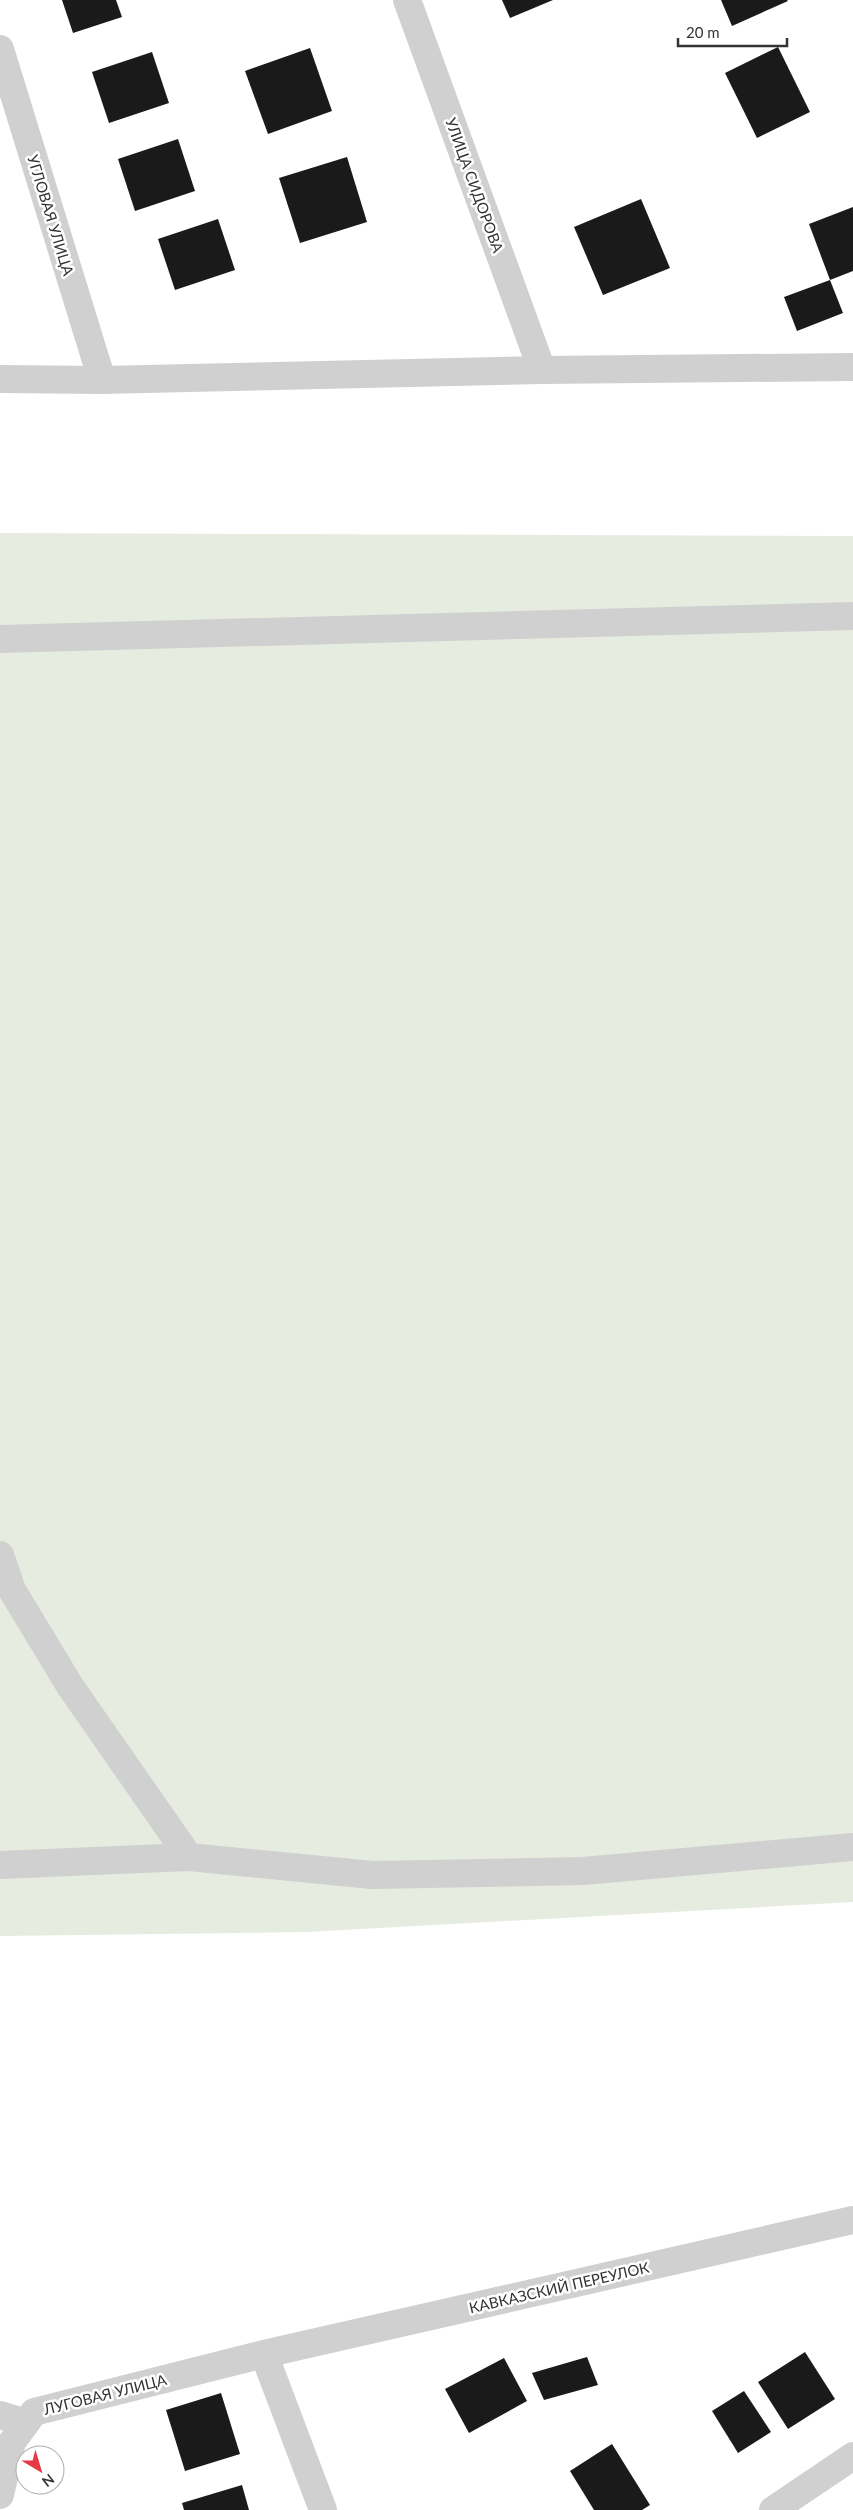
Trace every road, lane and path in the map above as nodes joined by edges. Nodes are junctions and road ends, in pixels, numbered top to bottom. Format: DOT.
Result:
graph roads {
  1 [pos="407,0"];
  2 [pos="0,49"];
  3 [pos="853,367"];
  4 [pos="542,370"];
  5 [pos="0,380"];
  6 [pos="102,380"];
  7 [pos="853,616"];
  8 [pos="0,639"];
  9 [pos="0,1555"];
  10 [pos="853,1848"];
  11 [pos="189,1856"];
  12 [pos="0,1865"];
  13 [pos="853,2220"];
  14 [pos="264,2354"];
  15 [pos="0,2415"];
  16 [pos="26,2424"];
  17 [pos="853,2456"];
  18 [pos="0,2495"];
  19 [pos="323,2510"];
  20 [pos="773,2510"];
  1 -- 4 [label="street, УЛИЦА СИДОРОВА"];
  2 -- 6 [label="street, УГЛОВАЯ УЛИЦА"];
  3 -- 4 [label="street"];
  4 -- 6 [label="street"];
  5 -- 6 [label="street"];
  7 -- 8 [label="street"];
  9 -- 11 [label="street"];
  10 -- 11 [label="street"];
  11 -- 12 [label="street"];
  13 -- 14 [label="street, КАВКАЗСКИЙ ПЕРЕУЛОК"];
  14 -- 16 [label="street, ЛУГОВАЯ УЛИЦА"];
  14 -- 19 [label="street"];
  15 -- 16 [label="street"];
  16 -- 18 [label="street, ЛУГОВАЯ УЛИЦА"];
  17 -- 20 [label="street"];
}
